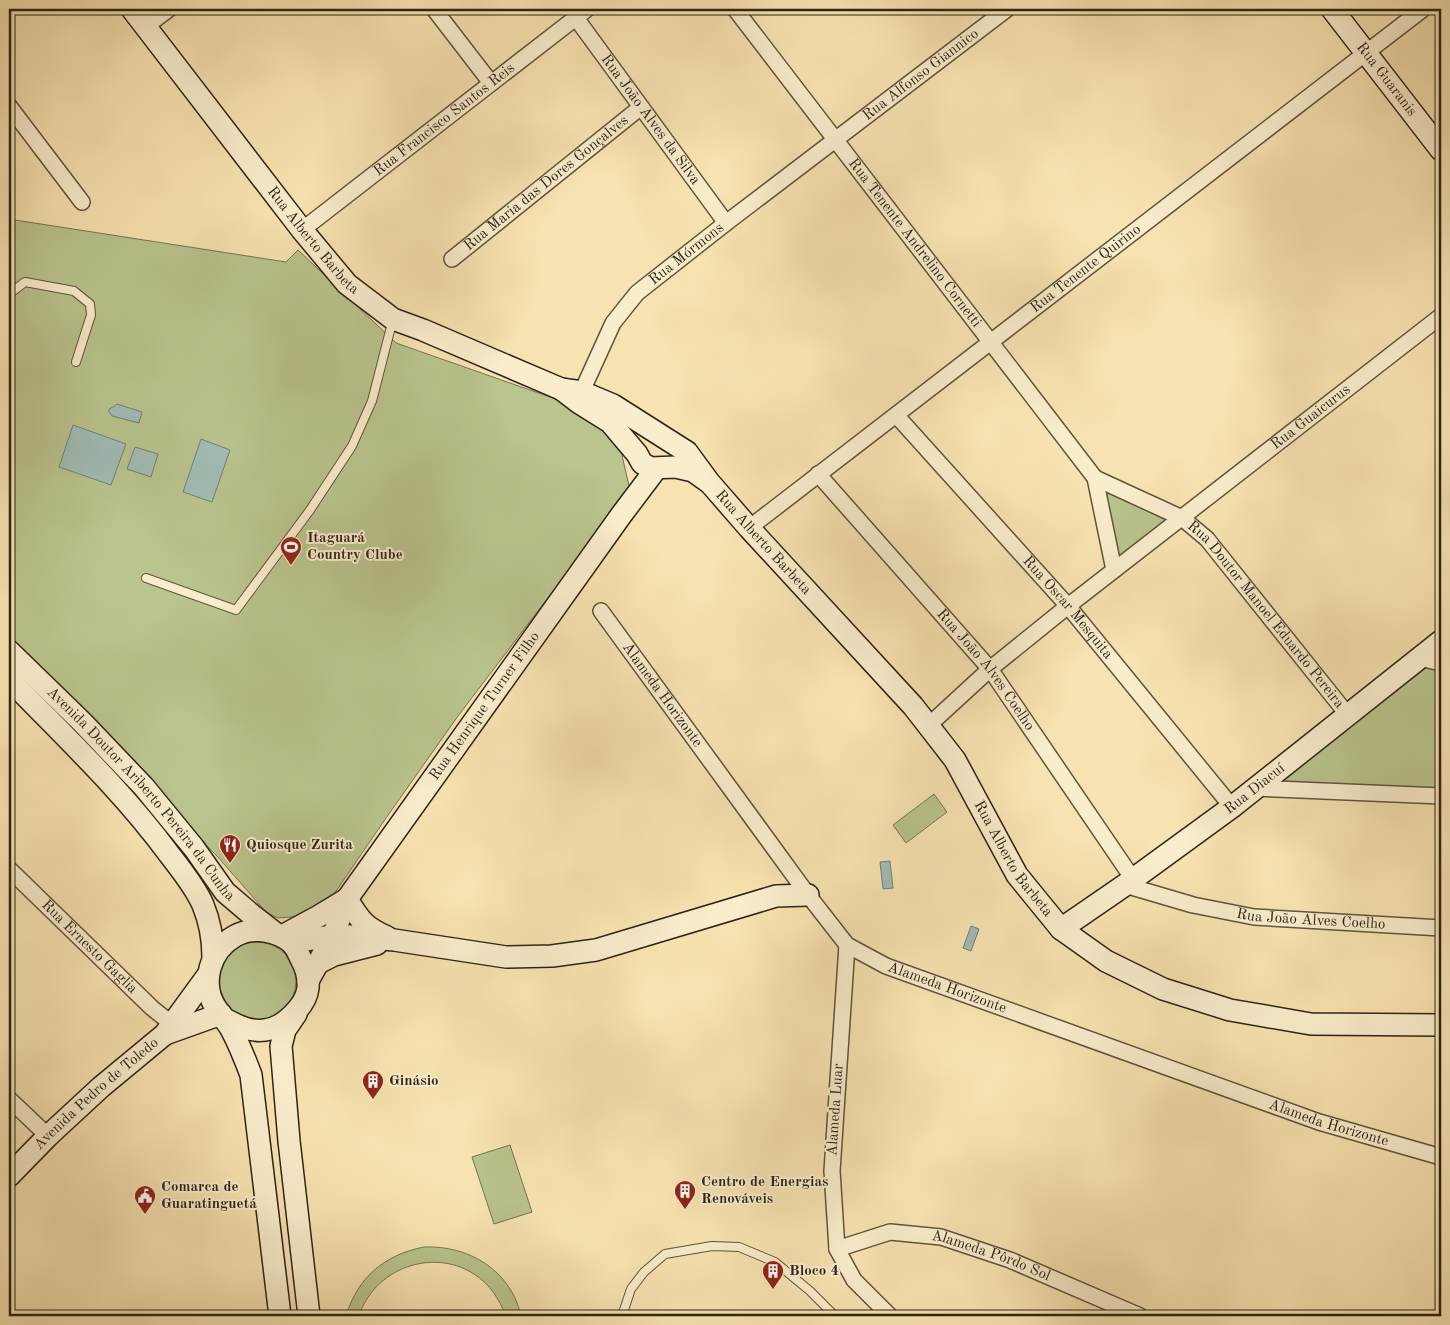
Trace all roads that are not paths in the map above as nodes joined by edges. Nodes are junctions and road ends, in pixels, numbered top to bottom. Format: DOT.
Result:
graph roads {
  1 [pos="132,9"];
  2 [pos="169,9"];
  3 [pos="434,9"];
  4 [pos="735,9"];
  5 [pos="1007,9"];
  6 [pos="1332,9"];
  7 [pos="1423,9"];
  8 [pos="582,13"];
  9 [pos="145,27"];
  10 [pos="1366,53"];
  11 [pos="491,82"];
  12 [pos="9,106"];
  13 [pos="641,107"];
  14 [pos="835,140"];
  15 [pos="1441,150"];
  16 [pos="82,202"];
  17 [pos="726,223"];
  18 [pos="302,230"];
  19 [pos="452,259"];
  20 [pos="9,294"];
  21 [pos="1441,316"];
  22 [pos="393,318"];
  23 [pos="990,342"];
  24 [pos="76,362"];
  25 [pos="580,397"];
  26 [pos="896,414"];
  27 [pos="662,436"];
  28 [pos="637,455"];
  29 [pos="657,469"];
  30 [pos="818,474"];
  31 [pos="1095,478"];
  32 [pos="709,482"];
  33 [pos="622,514"];
  34 [pos="1182,518"];
  35 [pos="749,528"];
  36 [pos="1114,570"];
  37 [pos="146,578"];
  38 [pos="1068,606"];
  39 [pos="601,611"];
  40 [pos="1441,641"];
  41 [pos="9,651"];
  42 [pos="1419,658"];
  43 [pos="1441,663"];
  44 [pos="990,668"];
  45 [pos="9,679"];
  46 [pos="1347,714"];
  47 [pos="928,726"];
  48 [pos="1254,788"];
  49 [pos="1441,796"];
  50 [pos="1232,807"];
  51 [pos="9,869"];
  52 [pos="1129,882"];
  53 [pos="808,895"];
  54 [pos="347,899"];
  55 [pos="1441,928"];
  56 [pos="1060,929"];
  57 [pos="333,936"];
  58 [pos="283,937"];
  59 [pos="394,940"];
  60 [pos="847,945"];
  61 [pos="211,966"];
  62 [pos="313,972"];
  63 [pos="297,1011"];
  64 [pos="223,1016"];
  65 [pos="1441,1026"];
  66 [pos="169,1029"];
  67 [pos="9,1099"];
  68 [pos="48,1136"];
  69 [pos="1441,1156"];
  70 [pos="9,1176"];
  71 [pos="837,1249"];
  72 [pos="280,1316"];
  73 [pos="309,1316"];
  74 [pos="622,1316"];
  75 [pos="835,1316"];
  76 [pos="890,1316"];
  77 [pos="1140,1316"];
  1 -- 9 [label="main road, Rua Alberto Barbeta"];
  2 -- 9 [label="street"];
  3 -- 11 [label="street"];
  4 -- 14 [label="street, Rua Tenente Andrelino Cornetti"];
  5 -- 14 [label="street, Rua Alfonso Giannico"];
  6 -- 10 [label="main road, Rua Guaranis"];
  7 -- 10 [label="street, Rua Tenente Quirino"];
  8 -- 11 [label="street, Rua Francisco Santos Reis"];
  8 -- 13 [label="street, Rua João Alves da Silva"];
  9 -- 18 [label="main road, Rua Alberto Barbeta"];
  10 -- 15 [label="main road, Rua Guaranis"];
  10 -- 23 [label="street, Rua Tenente Quirino"];
  11 -- 18 [label="street, Rua Francisco Santos Reis"];
  12 -- 16 [label="street"];
  13 -- 17 [label="street, Rua João Alves da Silva"];
  13 -- 19 [label="street, Rua Maria das Dores Gonçalves"];
  14 -- 17 [label="street, Rua Mórmons"];
  14 -- 23 [label="street, Rua Tenente Andrelino Cornetti"];
  17 -- 25 [label="street, Rua Mórmons"];
  18 -- 22 [label="main road, Rua Alberto Barbeta"];
  20 -- 24 [label="lane"];
  21 -- 34 [label="street, Rua Guaicurus"];
  22 -- 25 [label="main road, Rua Alberto Barbeta"];
  22 -- 37 [label="lane"];
  23 -- 26 [label="street, Rua Tenente Quirino"];
  23 -- 31 [label="street, Rua Tenente Andrelino Cornetti"];
  25 -- 27 [label="main road"];
  25 -- 28 [label="main road"];
  26 -- 30 [label="street, Rua Tenente Quirino"];
  26 -- 38 [label="street, Rua Oscar Mesquita"];
  27 -- 28 [label="main road"];
  27 -- 29 [label="main road"];
  27 -- 32 [label="main road"];
  28 -- 29 [label="main road"];
  28 -- 33 [label="main road"];
  29 -- 32 [label="main road"];
  29 -- 33 [label="main road"];
  30 -- 35 [label="street, Rua Tenente Quirino"];
  30 -- 44 [label="street, Rua João Alves Coelho"];
  31 -- 34 [label="street, Rua Doutor Manoel Eduardo Pereira"];
  31 -- 36 [label="street"];
  32 -- 35 [label="main road, Rua Alberto Barbeta"];
  33 -- 54 [label="main road, Rua Henrique Turner Filho"];
  34 -- 36 [label="street, Rua Guaicurus"];
  34 -- 46 [label="street, Rua Doutor Manoel Eduardo Pereira"];
  35 -- 47 [label="main road, Rua Alberto Barbeta"];
  36 -- 38 [label="street, Rua Guaicurus"];
  38 -- 44 [label="street, Rua Guaicurus"];
  38 -- 50 [label="street, Rua Oscar Mesquita"];
  39 -- 53 [label="street, Alameda Horizonte"];
  40 -- 42 [label="main road, Rua Diacuí"];
  41 -- 58 [label="main road, Avenida Doutor Ariberto Pereira da Cunha"];
  42 -- 43 [label="street"];
  42 -- 46 [label="main road, Rua Diacuí"];
  44 -- 47 [label="street, Rua Guaicurus"];
  44 -- 52 [label="street, Rua João Alves Coelho"];
  45 -- 61 [label="main road, Avenida Doutor Ariberto Pereira da Cunha"];
  46 -- 48 [label="main road, Rua Diacuí"];
  47 -- 56 [label="main road, Rua Alberto Barbeta"];
  48 -- 49 [label="street"];
  48 -- 50 [label="main road, Rua Diacuí"];
  50 -- 52 [label="main road, Rua Diacuí"];
  51 -- 66 [label="street, Rua Ernesto Gaglia"];
  52 -- 55 [label="street, Rua João Alves Coelho"];
  52 -- 56 [label="main road, Rua Diacuí"];
  53 -- 59 [label="main road"];
  53 -- 60 [label="street, Alameda Horizonte"];
  54 -- 57 [label="main road, Rua Henrique Turner Filho"];
  54 -- 58 [label="main road, Rua Henrique Turner Filho"];
  54 -- 59 [label="main road"];
  56 -- 65 [label="main road, Rua Alberto Barbeta"];
  57 -- 58 [label="main road"];
  57 -- 59 [label="main road"];
  57 -- 62 [label="main road, Rua Henrique Turner Filho"];
  58 -- 61 [label="main road"];
  58 -- 62 [label="main road"];
  59 -- 62 [label="main road"];
  60 -- 69 [label="street, Alameda Horizonte"];
  60 -- 71 [label="street, Alameda Luar"];
  61 -- 64 [label="main road"];
  61 -- 66 [label="main road, Avenida Pedro de Toledo"];
  62 -- 63 [label="main road"];
  63 -- 64 [label="main road"];
  63 -- 73 [label="main road"];
  64 -- 66 [label="main road, Avenida Pedro de Toledo"];
  64 -- 72 [label="main road"];
  66 -- 68 [label="main road, Avenida Pedro de Toledo"];
  67 -- 68 [label="street"];
  68 -- 70 [label="main road, Avenida Pedro de Toledo"];
  71 -- 76 [label="street, Alameda Luar"];
  71 -- 77 [label="street, Alameda Pôrdo Sol"];
  74 -- 75 [label="lane"];
}
